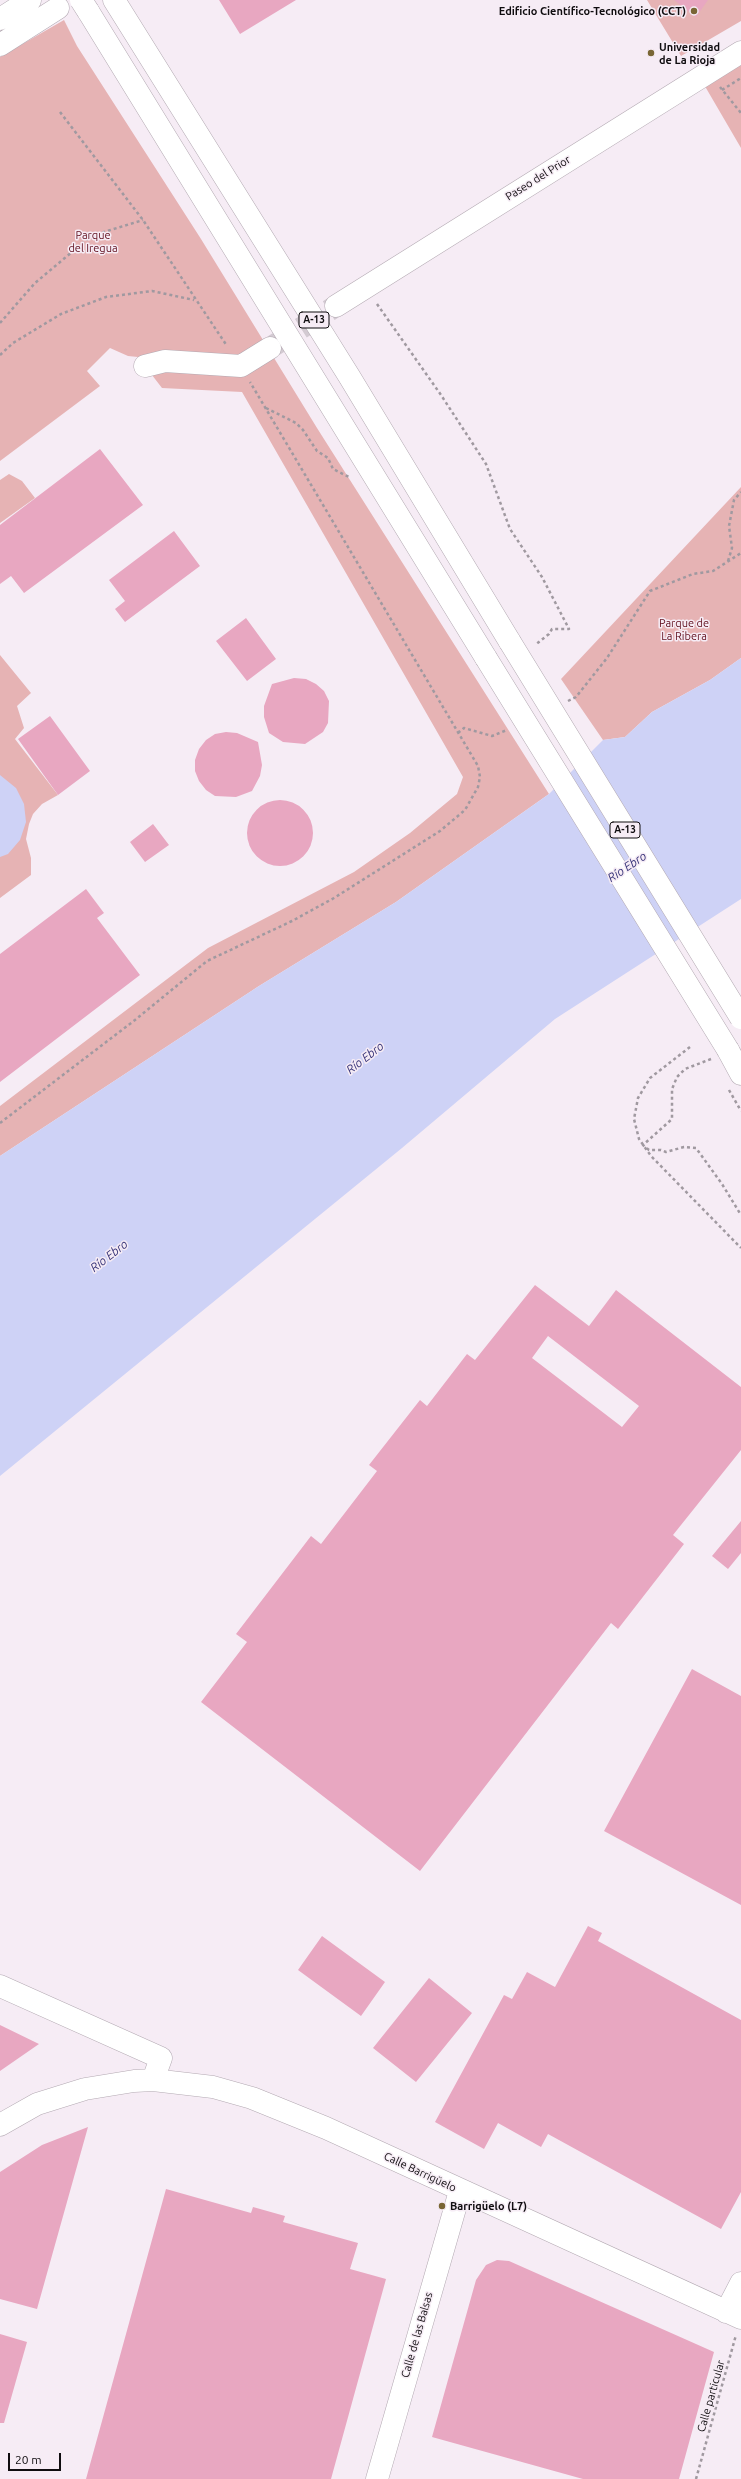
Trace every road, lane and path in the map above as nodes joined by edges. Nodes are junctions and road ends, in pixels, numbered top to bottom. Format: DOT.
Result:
graph roads {
  1 [pos="30,0"];
  2 [pos="114,0"];
  3 [pos="85,5"];
  4 [pos="58,8"];
  5 [pos="0,19"];
  6 [pos="0,45"];
  7 [pos="741,52"];
  8 [pos="741,78"];
  9 [pos="60,112"];
  10 [pos="741,113"];
  11 [pos="143,220"];
  12 [pos="373,298"];
  13 [pos="194,300"];
  14 [pos="336,306"];
  15 [pos="0,323"];
  16 [pos="270,348"];
  17 [pos="0,355"];
  18 [pos="145,366"];
  19 [pos="241,366"];
  20 [pos="266,408"];
  21 [pos="355,483"];
  22 [pos="741,492"];
  23 [pos="741,553"];
  24 [pos="728,562"];
  25 [pos="533,646"];
  26 [pos="566,702"];
  27 [pos="513,727"];
  28 [pos="458,733"];
  29 [pos="741,1018"];
  30 [pos="690,1046"];
  31 [pos="722,1054"];
  32 [pos="741,1074"];
  33 [pos="0,1123"];
  34 [pos="643,1145"];
  35 [pos="741,1215"];
  36 [pos="741,1248"];
  37 [pos="0,1986"];
  38 [pos="154,2080"];
  39 [pos="0,2125"];
  40 [pos="460,2191"];
  41 [pos="741,2284"];
  42 [pos="736,2316"];
  43 [pos="377,2479"];
  44 [pos="696,2479"];
  1 -- 5 [label="main road"];
  2 -- 29 [label="main road, A-13, bridge"];
  3 -- 31 [label="main road, A-13, bridge"];
  4 -- 6 [label="main road"];
  7 -- 14 [label="main road, Paseo del Prior"];
  8 -- 10 [label="path"];
  9 -- 11 [label="path"];
  11 -- 13 [label="path"];
  11 -- 15 [label="path"];
  12 -- 25 [label="path"];
  13 -- 17 [label="path"];
  13 -- 19 [label="path"];
  16 -- 19 [label="main road"];
  18 -- 19 [label="main road"];
  19 -- 20 [label="path"];
  20 -- 21 [label="path"];
  20 -- 28 [label="path"];
  22 -- 24 [label="path"];
  23 -- 24 [label="path"];
  24 -- 26 [label="path"];
  27 -- 28 [label="path"];
  28 -- 33 [label="path"];
  30 -- 34 [label="path"];
  31 -- 32 [label="main road, A-13"];
  31 -- 34 [label="path"];
  34 -- 35 [label="path"];
  34 -- 36 [label="path"];
  37 -- 38 [label="main road"];
  38 -- 39 [label="main road, Calle Barrigüelo"];
  38 -- 40 [label="main road, Calle Barrigüelo"];
  40 -- 42 [label="main road, Calle Barrigüelo"];
  40 -- 43 [label="main road, Calle de las Balsas"];
  41 -- 42 [label="main road"];
  42 -- 44 [label="path, Calle particular"];
}
